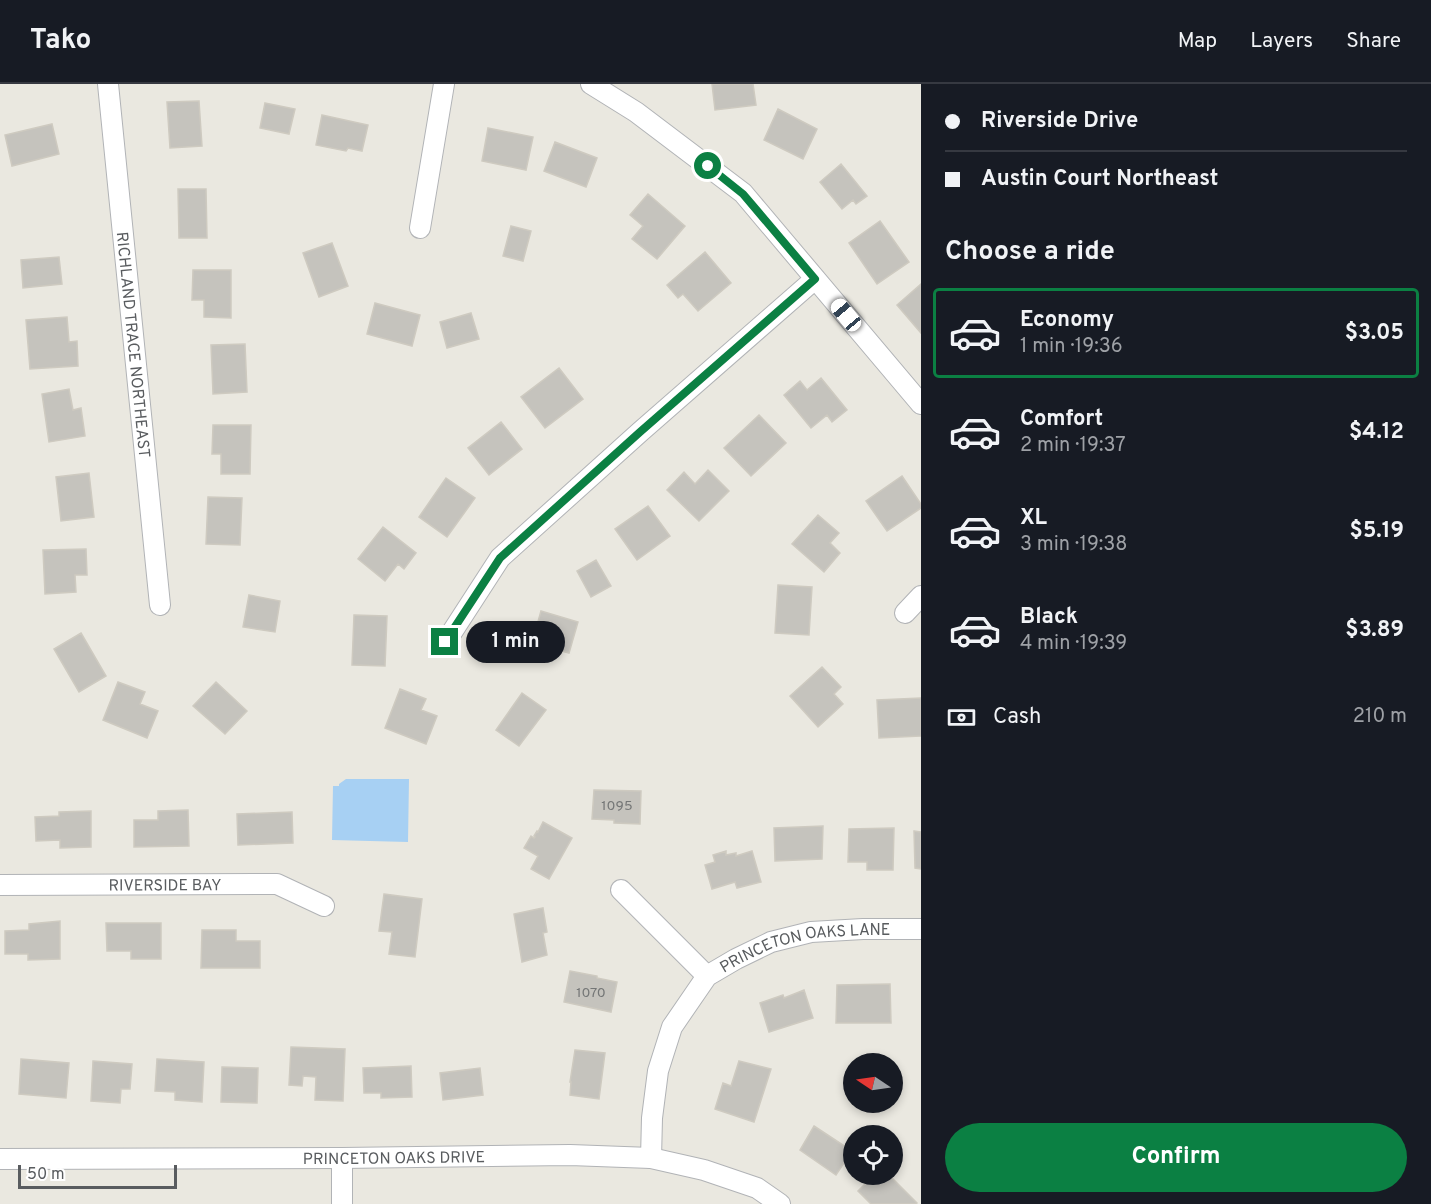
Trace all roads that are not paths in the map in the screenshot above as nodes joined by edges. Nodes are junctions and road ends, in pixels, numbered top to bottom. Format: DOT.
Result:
graph roads {
  1 [pos="108,84"];
  2 [pos="444,84"];
  3 [pos="591,84"];
  4 [pos="420,228"];
  5 [pos="815,279"];
  6 [pos="921,404"];
  7 [pos="921,597"];
  8 [pos="160,605"];
  9 [pos="905,613"];
  10 [pos="445,642"];
  11 [pos="0,885"];
  12 [pos="621,890"];
  13 [pos="324,906"];
  14 [pos="921,928"];
  15 [pos="707,976"];
  16 [pos="342,1158"];
  17 [pos="651,1158"];
  18 [pos="0,1159"];
  19 [pos="342,1204"];
  20 [pos="780,1204"];
  1 -- 8 [label="street, RICHLAND TRACE NORTHEAST"];
  2 -- 4 [label="street"];
  3 -- 5 [label="street"];
  5 -- 6 [label="street"];
  5 -- 10 [label="street"];
  7 -- 9 [label="street"];
  11 -- 13 [label="street, RIVERSIDE BAY"];
  12 -- 15 [label="street"];
  14 -- 15 [label="street, PRINCETON OAKS LANE"];
  15 -- 17 [label="street, PRINCETON OAKS LANE"];
  16 -- 17 [label="street, PRINCETON OAKS DRIVE"];
  16 -- 18 [label="street, PRINCETON OAKS DRIVE"];
  16 -- 19 [label="street"];
  17 -- 20 [label="street, PRINCETON OAKS DRIVE"];
}
